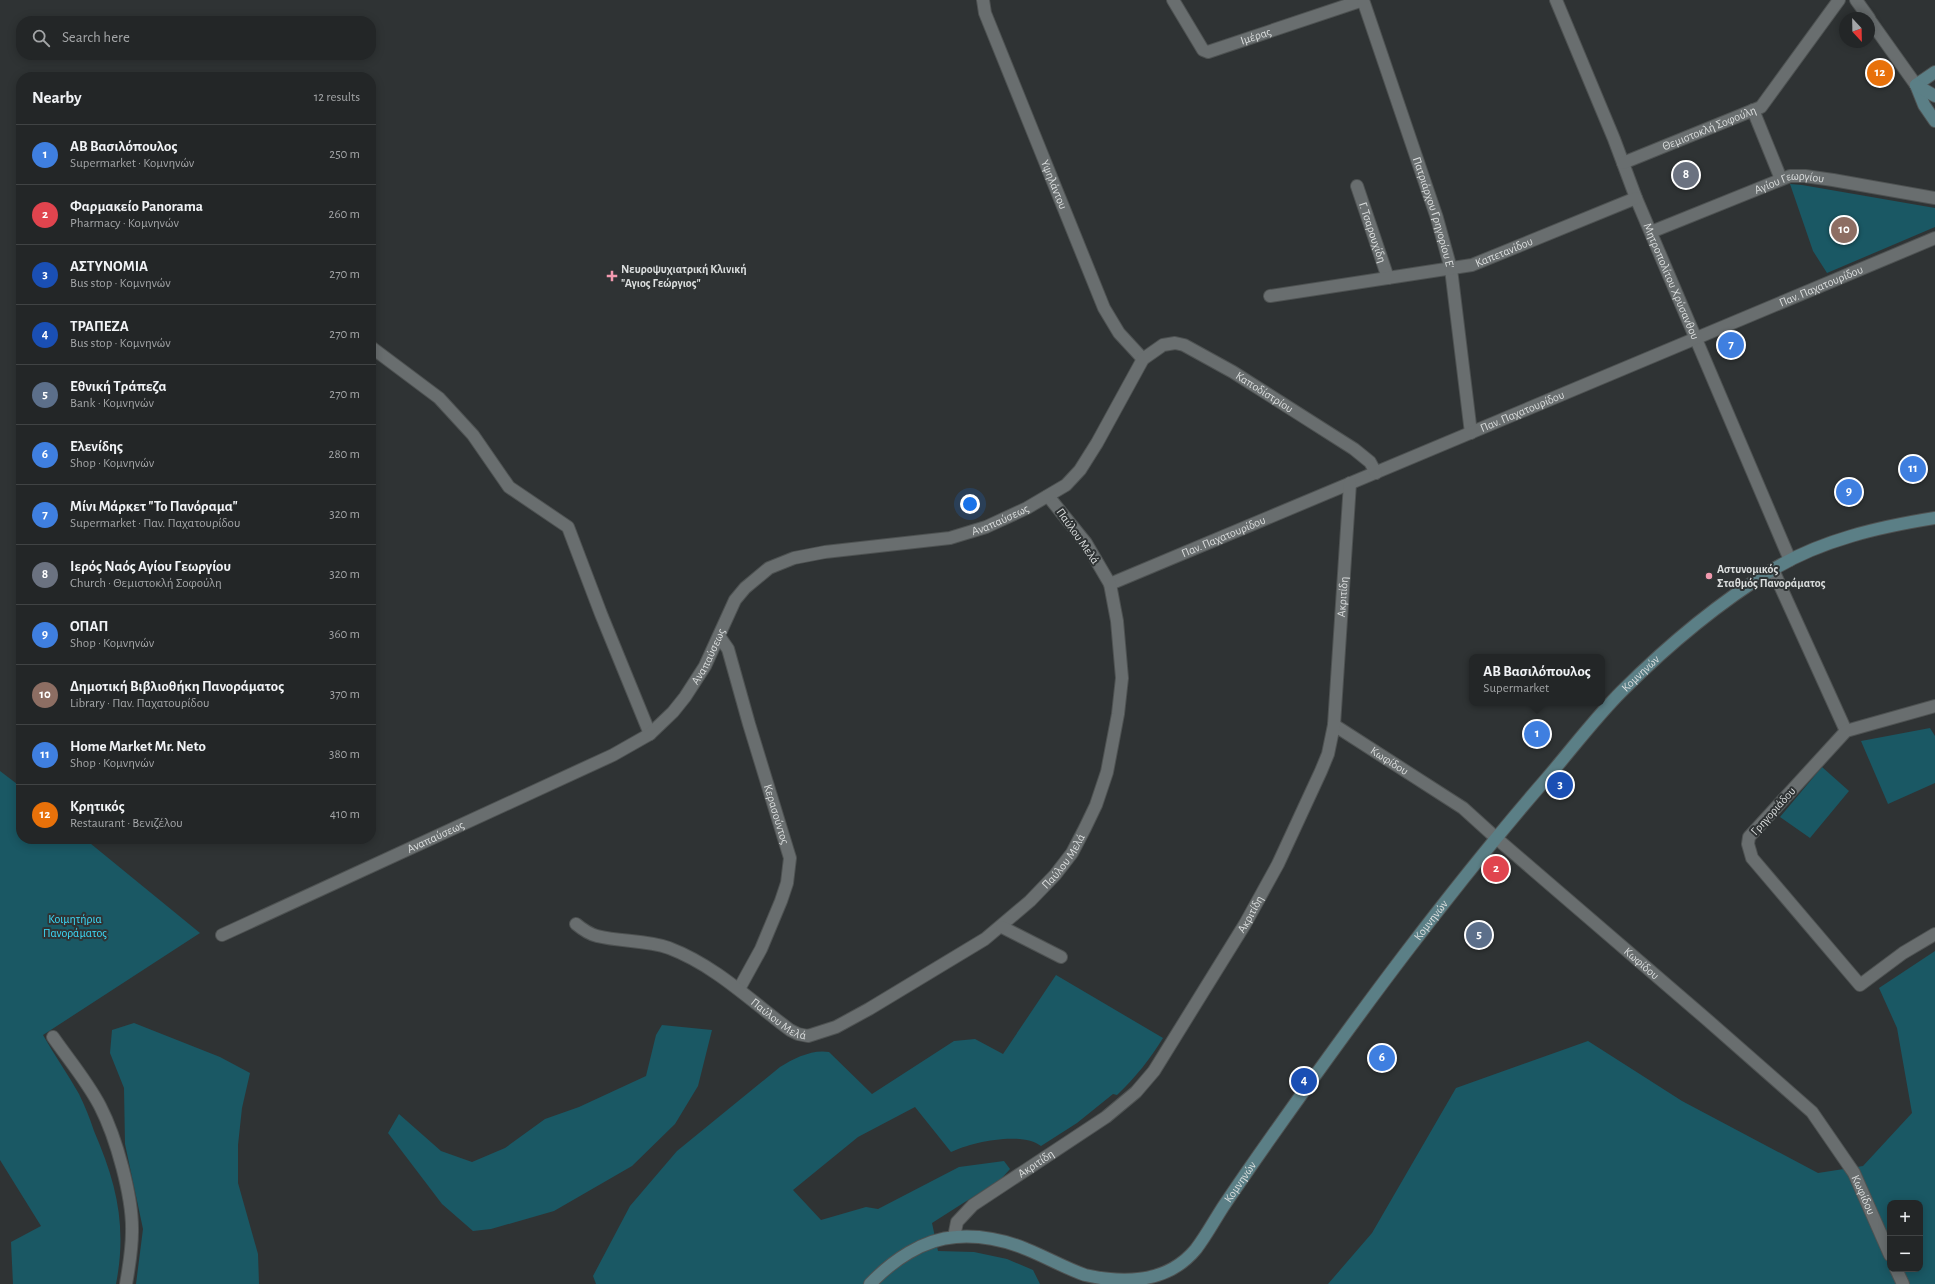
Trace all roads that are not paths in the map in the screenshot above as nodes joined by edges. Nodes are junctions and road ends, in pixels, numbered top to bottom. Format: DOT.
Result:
graph roads {
  1 [pos="983,0"];
  2 [pos="1173,0"];
  3 [pos="1363,0"];
  4 [pos="1556,0"];
  5 [pos="1839,0"];
  6 [pos="1856,0"];
  7 [pos="1865,12"];
  8 [pos="1875,27"];
  9 [pos="1935,72"];
  10 [pos="1916,85"];
  11 [pos="1935,96"];
  12 [pos="1753,110"];
  13 [pos="1935,121"];
  14 [pos="1623,163"];
  15 [pos="1782,179"];
  16 [pos="1357,186"];
  17 [pos="1636,198"];
  18 [pos="1935,198"];
  19 [pos="1651,232"];
  20 [pos="1935,238"];
  21 [pos="1451,269"];
  22 [pos="1388,278"];
  23 [pos="1270,296"];
  24 [pos="1696,338"];
  25 [pos="376,350"];
  26 [pos="1143,359"];
  27 [pos="1471,433"];
  28 [pos="1376,473"];
  29 [pos="1350,483"];
  30 [pos="1048,496"];
  31 [pos="1935,518"];
  32 [pos="1790,560"];
  33 [pos="1773,570"];
  34 [pos="1110,584"];
  35 [pos="719,636"];
  36 [pos="1935,706"];
  37 [pos="1334,725"];
  38 [pos="1846,731"];
  39 [pos="650,734"];
  40 [pos="1495,837"];
  41 [pos="576,924"];
  42 [pos="1002,927"];
  43 [pos="1935,934"];
  44 [pos="222,935"];
  45 [pos="1061,957"];
  46 [pos="739,989"];
  47 [pos="53,1038"];
  48 [pos="954,1237"];
  49 [pos="1887,1248"];
  50 [pos="1897,1272"];
  51 [pos="126,1284"];
  52 [pos="870,1284"];
  53 [pos="1903,1284"];
  1 -- 26 [label="street, Υψηλάντου"];
  2 -- 3 [label="street, Ιμέρας"];
  3 -- 21 [label="street, Πατριάρχου Γρηγορίου Ε'"];
  4 -- 14 [label="street, Μητροπολίτου Χρύσανθου"];
  5 -- 12 [label="street, Θεμιστοκλή Σοφούλη"];
  6 -- 7 [label="street"];
  8 -- 10 [label="street"];
  9 -- 10 [label="main road"];
  10 -- 11 [label="main road"];
  10 -- 13 [label="main road"];
  12 -- 14 [label="street, Θεμιστοκλή Σοφούλη"];
  12 -- 15 [label="street"];
  14 -- 17 [label="street, Μητροπολίτου Χρύσανθου"];
  15 -- 18 [label="street, Αγίου Γεωργίου"];
  15 -- 19 [label="street, Αγίου Γεωργίου"];
  16 -- 22 [label="street, Γ. Τσαρουχίδη"];
  17 -- 19 [label="street, Μητροπολίτου Χρύσανθου"];
  17 -- 21 [label="street, Καπετανίδου"];
  19 -- 24 [label="street, Μητροπολίτου Χρύσανθου"];
  20 -- 24 [label="street, Παν. Παχατουρίδου"];
  21 -- 22 [label="street, Καπετανίδου"];
  21 -- 27 [label="street, Πατριάρχου Γρηγορίου Ε'"];
  22 -- 23 [label="street, Καπετανίδου"];
  24 -- 27 [label="street, Παν. Παχατουρίδου"];
  24 -- 32 [label="street, Μητροπολίτου Χρύσανθου"];
  25 -- 39 [label="street"];
  26 -- 28 [label="street, Καποδίστρίου"];
  26 -- 30 [label="street, Αναπαύσεως"];
  27 -- 28 [label="street, Παν. Παχατουρίδου"];
  28 -- 29 [label="street, Παν. Παχατουρίδου"];
  29 -- 34 [label="street, Παν. Παχατουρίδου"];
  29 -- 37 [label="street, Ακριτίδη"];
  30 -- 34 [label="street, Παύλου Μελά"];
  30 -- 35 [label="street, Αναπαύσεως"];
  31 -- 32 [label="main road, Κομνηνών"];
  32 -- 33 [label="main road, Κομνηνών"];
  33 -- 38 [label="street"];
  33 -- 40 [label="main road, Κομνηνών"];
  34 -- 42 [label="street, Παύλου Μελά"];
  35 -- 39 [label="street, Αναπαύσεως"];
  35 -- 46 [label="street, Κερασούντος"];
  36 -- 38 [label="street"];
  37 -- 40 [label="street, Κωφίδου"];
  37 -- 48 [label="street, Ακριτίδη"];
  38 -- 43 [label="street, Γρηγοριάδου"];
  39 -- 44 [label="street, Αναπαύσεως"];
  40 -- 48 [label="main road, Κομνηνών"];
  40 -- 49 [label="street, Κωφίδου"];
  41 -- 46 [label="street, Παύλου Μελά"];
  42 -- 45 [label="street"];
  42 -- 46 [label="street, Παύλου Μελά"];
  47 -- 51 [label="street"];
  48 -- 52 [label="main road, Κομνηνών"];
  50 -- 53 [label="street"];
}
